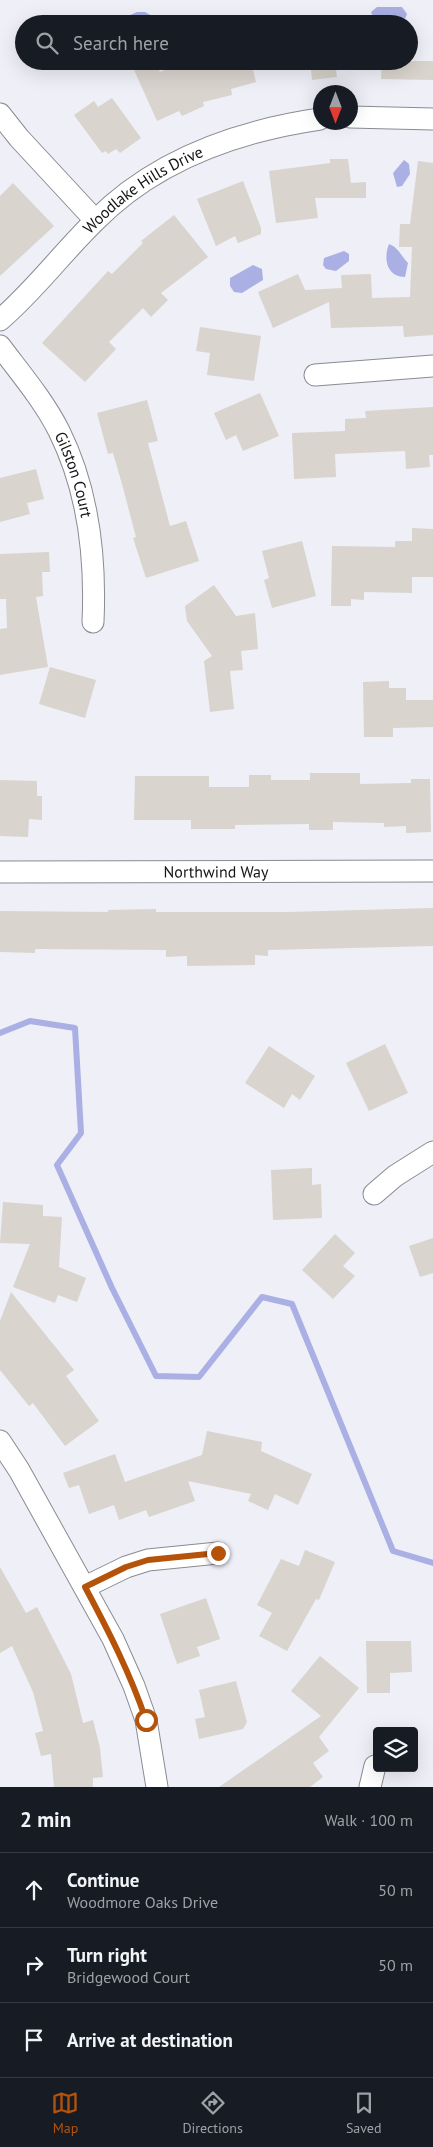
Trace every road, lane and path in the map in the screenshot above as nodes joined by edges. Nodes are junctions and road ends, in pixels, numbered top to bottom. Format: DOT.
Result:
graph roads {
  1 [pos="0,114"];
  2 [pos="358,117"];
  3 [pos="433,119"];
  4 [pos="313,120"];
  5 [pos="96,220"];
  6 [pos="0,320"];
  7 [pos="0,346"];
  8 [pos="433,366"];
  9 [pos="315,375"];
  10 [pos="93,622"];
  11 [pos="433,871"];
  12 [pos="0,872"];
  13 [pos="433,1152"];
  14 [pos="374,1194"];
  15 [pos="0,1441"];
  16 [pos="218,1553"];
  17 [pos="85,1587"];
  18 [pos="374,1772"];
  19 [pos="156,1787"];
  20 [pos="370,1787"];
  1 -- 5 [label="street"];
  2 -- 3 [label="street"];
  4 -- 5 [label="street, Woodlake Hills Drive"];
  5 -- 6 [label="street, Woodlake Hills Drive"];
  7 -- 10 [label="street, Gilston Court"];
  8 -- 9 [label="street"];
  11 -- 12 [label="street, Northwind Way"];
  13 -- 14 [label="street"];
  15 -- 17 [label="street"];
  16 -- 17 [label="street"];
  17 -- 19 [label="street"];
  18 -- 20 [label="street"];
}
